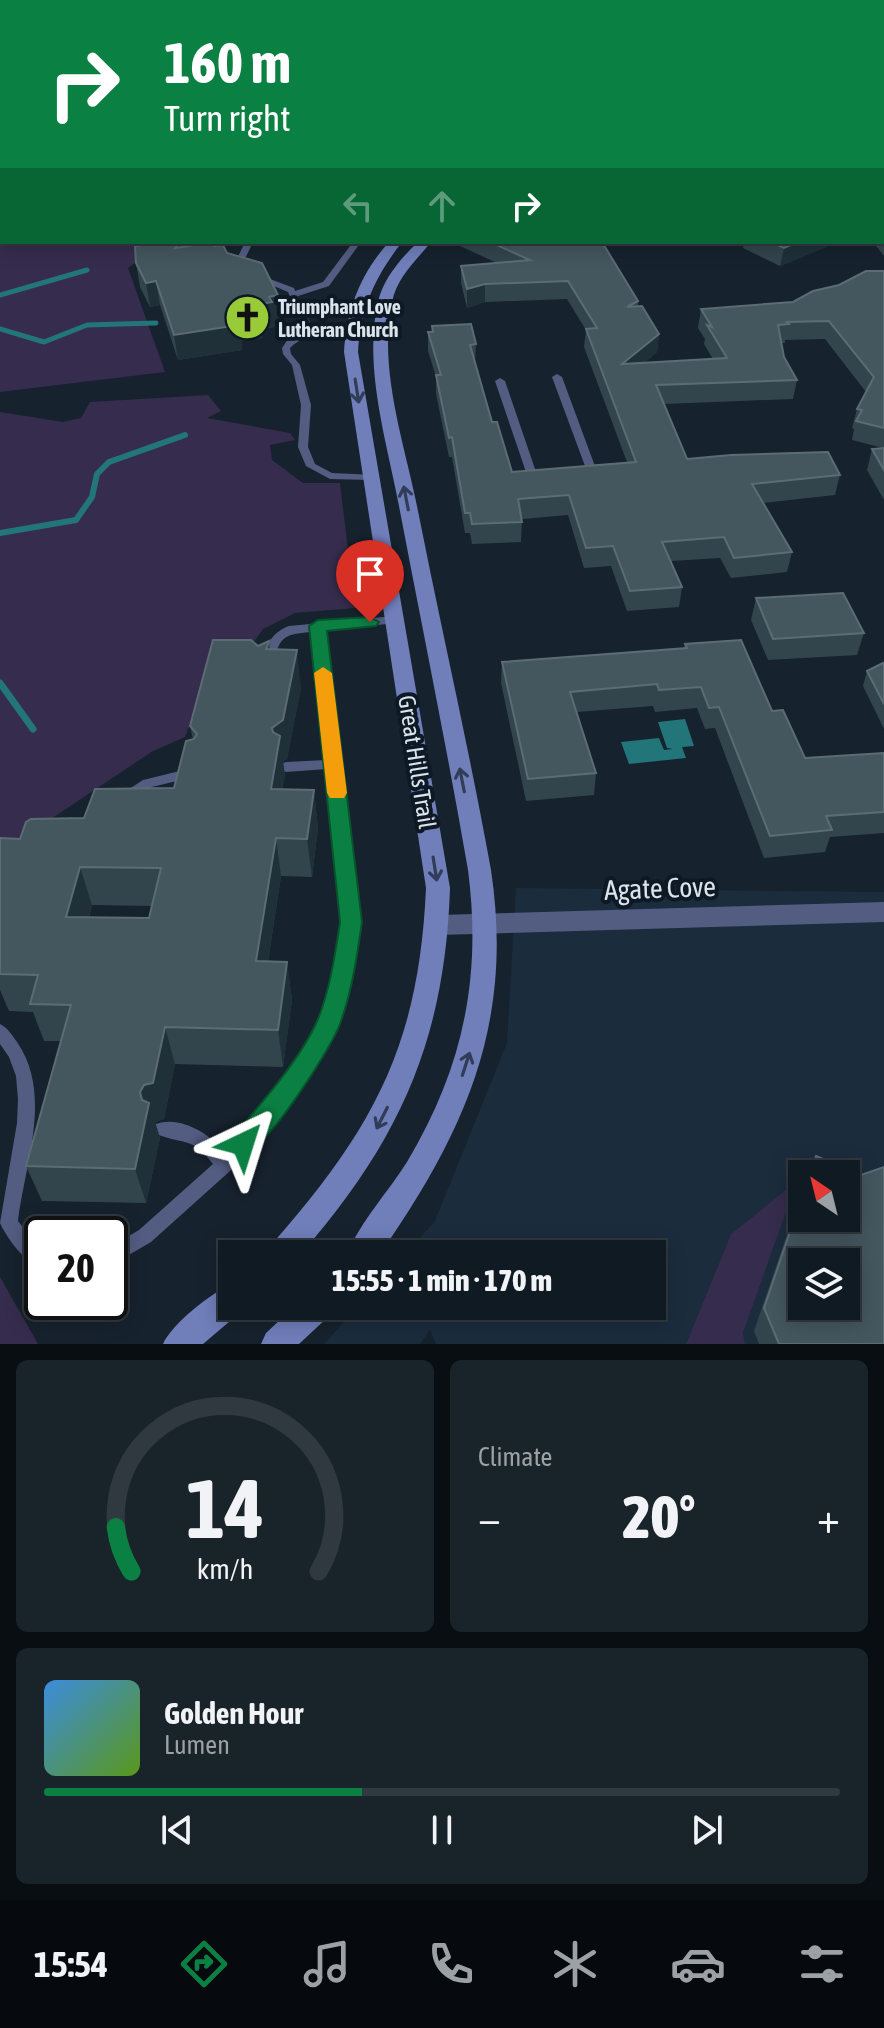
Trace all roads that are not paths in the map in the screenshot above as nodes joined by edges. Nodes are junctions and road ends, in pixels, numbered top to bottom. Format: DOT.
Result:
graph roads {
  1 [pos="248,244"];
  2 [pos="356,244"];
  3 [pos="395,244"];
  4 [pos="423,244"];
  5 [pos="294,294"];
  6 [pos="319,333"];
  7 [pos="351,334"];
  8 [pos="557,377"];
  9 [pos="500,381"];
  10 [pos="576,470"];
  11 [pos="561,471"];
  12 [pos="371,477"];
  13 [pos="394,620"];
  14 [pos="318,626"];
  15 [pos="265,678"];
  16 [pos="334,764"];
  17 [pos="286,767"];
  18 [pos="195,772"];
  19 [pos="113,807"];
  20 [pos="884,912"];
  21 [pos="484,923"];
  22 [pos="438,925"];
  23 [pos="0,1031"];
  24 [pos="162,1129"];
  25 [pos="224,1165"];
  26 [pos="295,1240"];
  27 [pos="372,1240"];
  28 [pos="24,1243"];
  29 [pos="128,1246"];
  30 [pos="218,1311"];
  31 [pos="302,1320"];
  32 [pos="179,1344"];
  33 [pos="277,1344"];
  1 -- 5 [label="lane"];
  2 -- 5 [label="lane"];
  3 -- 7 [label="street, Great Hills Trail"];
  21 -- 4 [label="street, Great Hills Trail, one-way"];
  5 -- 6 [label="lane"];
  6 -- 7 [label="lane"];
  6 -- 12 [label="lane"];
  7 -- 12 [label="street, Great Hills Trail, one-way"];
  8 -- 10 [label="lane"];
  9 -- 11 [label="lane"];
  12 -- 13 [label="street, Great Hills Trail"];
  13 -- 14 [label="lane"];
  13 -- 22 [label="street, Great Hills Trail, one-way"];
  14 -- 15 [label="lane"];
  14 -- 16 [label="lane"];
  16 -- 17 [label="lane"];
  16 -- 25 [label="lane"];
  18 -- 19 [label="lane"];
  20 -- 21 [label="street, Agate Cove"];
  21 -- 22 [label="street, Agate Cove"];
  27 -- 21 [label="street, Great Hills Trail, one-way"];
  22 -- 26 [label="street, Great Hills Trail, one-way"];
  23 -- 28 [label="lane"];
  24 -- 25 [label="lane"];
  25 -- 29 [label="lane"];
  30 -- 32 [label="street"];
  31 -- 33 [label="street"];
}
